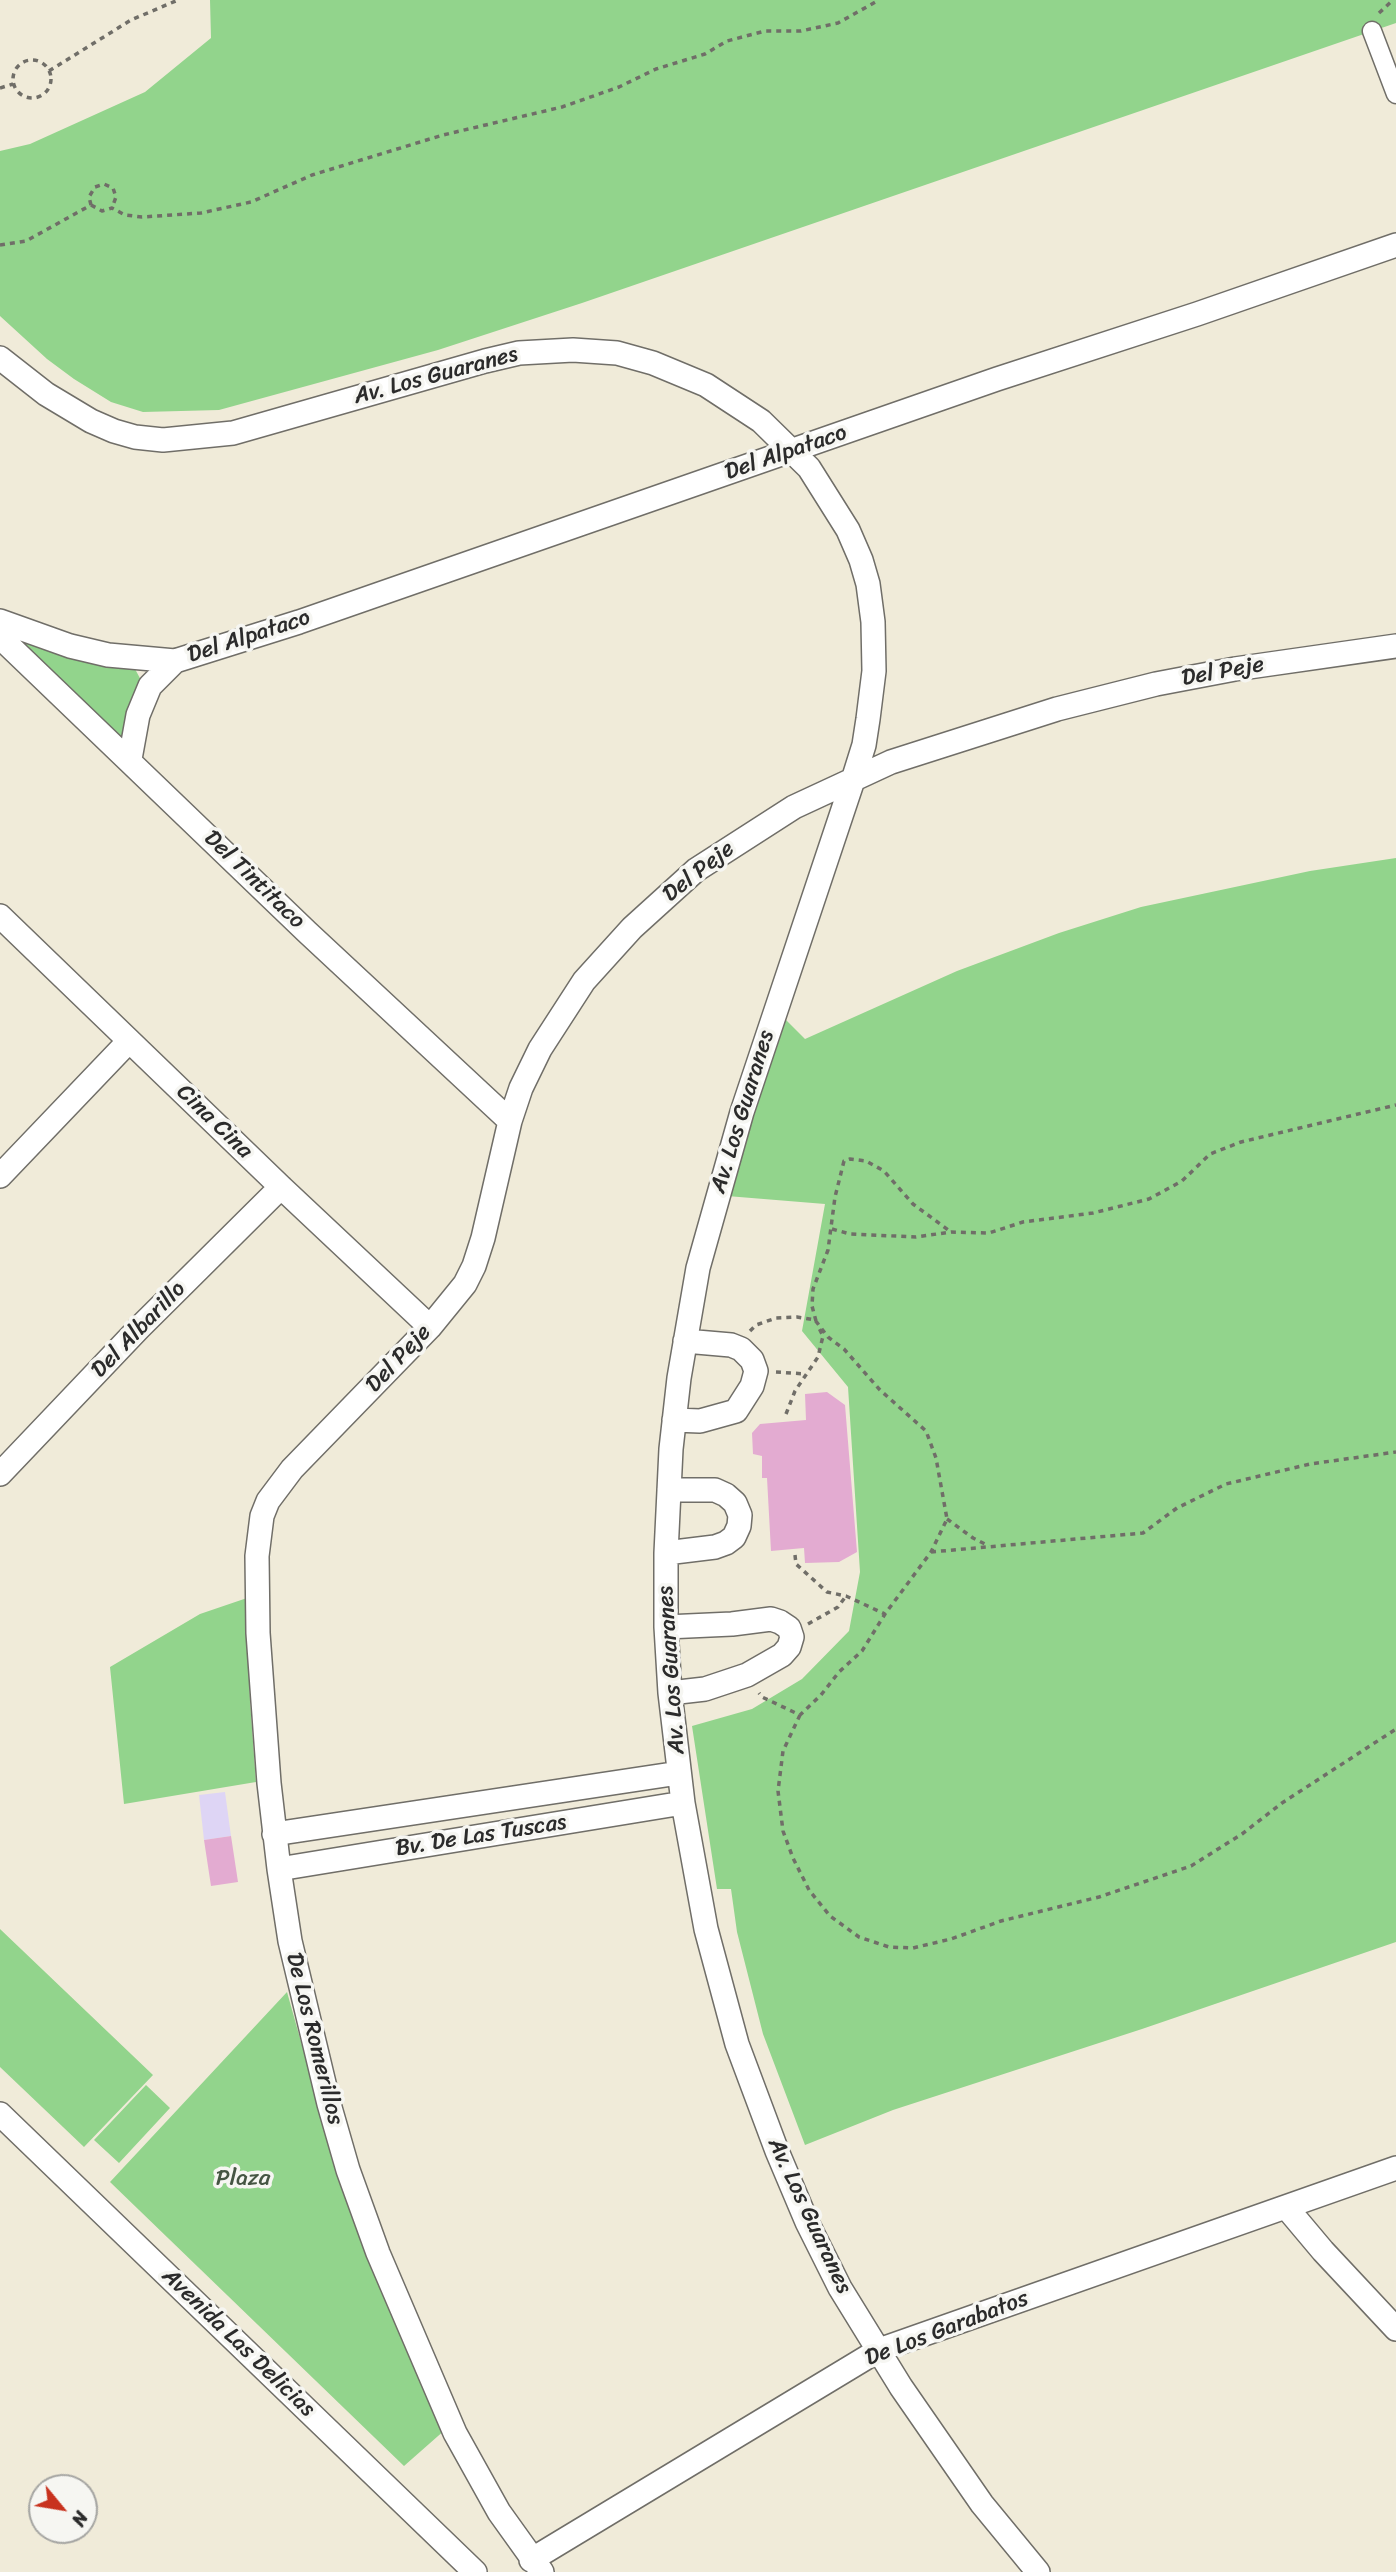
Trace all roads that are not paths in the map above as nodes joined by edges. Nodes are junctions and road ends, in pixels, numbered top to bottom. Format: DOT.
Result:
graph roads {
  1 [pos="1372,31"];
  2 [pos="1396,94"];
  3 [pos="1396,245"];
  4 [pos="0,358"];
  5 [pos="794,451"];
  6 [pos="0,621"];
  7 [pos="0,636"];
  8 [pos="1396,646"];
  9 [pos="134,658"];
  10 [pos="175,661"];
  11 [pos="150,686"];
  12 [pos="130,759"];
  13 [pos="854,777"];
  14 [pos="0,916"];
  15 [pos="129,1041"];
  16 [pos="510,1121"];
  17 [pos="0,1176"];
  18 [pos="281,1187"];
  19 [pos="430,1327"];
  20 [pos="685,1341"];
  21 [pos="674,1420"];
  22 [pos="292,1469"];
  23 [pos="0,1475"];
  24 [pos="669,1490"];
  25 [pos="666,1553"];
  26 [pos="666,1627"];
  27 [pos="670,1693"];
  28 [pos="679,1773"];
  29 [pos="683,1803"];
  30 [pos="274,1834"];
  31 [pos="279,1869"];
  32 [pos="0,2114"];
  33 [pos="1396,2168"];
  34 [pos="1286,2207"];
  35 [pos="1396,2329"];
  36 [pos="879,2350"];
  37 [pos="536,2566"];
  38 [pos="475,2572"];
  39 [pos="1038,2572"];
  1 -- 2 [label="street"];
  3 -- 5 [label="street, Del Alpataco"];
  4 -- 5 [label="street, Av. Los Guaranes"];
  5 -- 10 [label="street, Del Alpataco"];
  5 -- 13 [label="street, Av. Los Guaranes"];
  6 -- 9 [label="street, Del Alpataco"];
  7 -- 12 [label="street, Del Tintitaco"];
  8 -- 13 [label="street, Del Peje"];
  9 -- 10 [label="street, Del Alpataco"];
  9 -- 11 [label="street"];
  10 -- 11 [label="street, Del Alpataco"];
  11 -- 12 [label="street, Del Alpataco"];
  12 -- 16 [label="street, Del Tintitaco"];
  13 -- 16 [label="street, Del Peje"];
  13 -- 20 [label="street, Av. Los Guaranes"];
  14 -- 15 [label="street, Cina Cina"];
  15 -- 17 [label="street"];
  15 -- 18 [label="street, Cina Cina"];
  16 -- 19 [label="street, Del Peje"];
  18 -- 19 [label="street, Cina Cina"];
  18 -- 23 [label="street, Del Albarillo"];
  19 -- 22 [label="street, Del Peje"];
  20 -- 21 [label="street, Av. Los Guaranes"];
  20 -- 21 [label="street"];
  21 -- 24 [label="street, Av. Los Guaranes"];
  22 -- 30 [label="street, De Los Romerillos"];
  24 -- 25 [label="street, Av. Los Guaranes"];
  24 -- 25 [label="street"];
  25 -- 26 [label="street, Av. Los Guaranes"];
  26 -- 27 [label="street, Av. Los Guaranes"];
  26 -- 27 [label="street"];
  27 -- 28 [label="street, Av. Los Guaranes"];
  28 -- 29 [label="street, Av. Los Guaranes"];
  28 -- 30 [label="street, Bv. De Las Tuscas"];
  29 -- 31 [label="street, Bv. De Las Tuscas"];
  29 -- 36 [label="street, Av. Los Guaranes"];
  30 -- 31 [label="street, De Los Romerillos"];
  31 -- 37 [label="street, De Los Romerillos"];
  32 -- 38 [label="street, Avenida Las Delicias"];
  33 -- 34 [label="street, De Los Garabatos"];
  34 -- 35 [label="street"];
  34 -- 36 [label="street, De Los Garabatos"];
  36 -- 37 [label="street, De Los Garabatos"];
  36 -- 39 [label="street, Av. Los Guaranes"];
}
